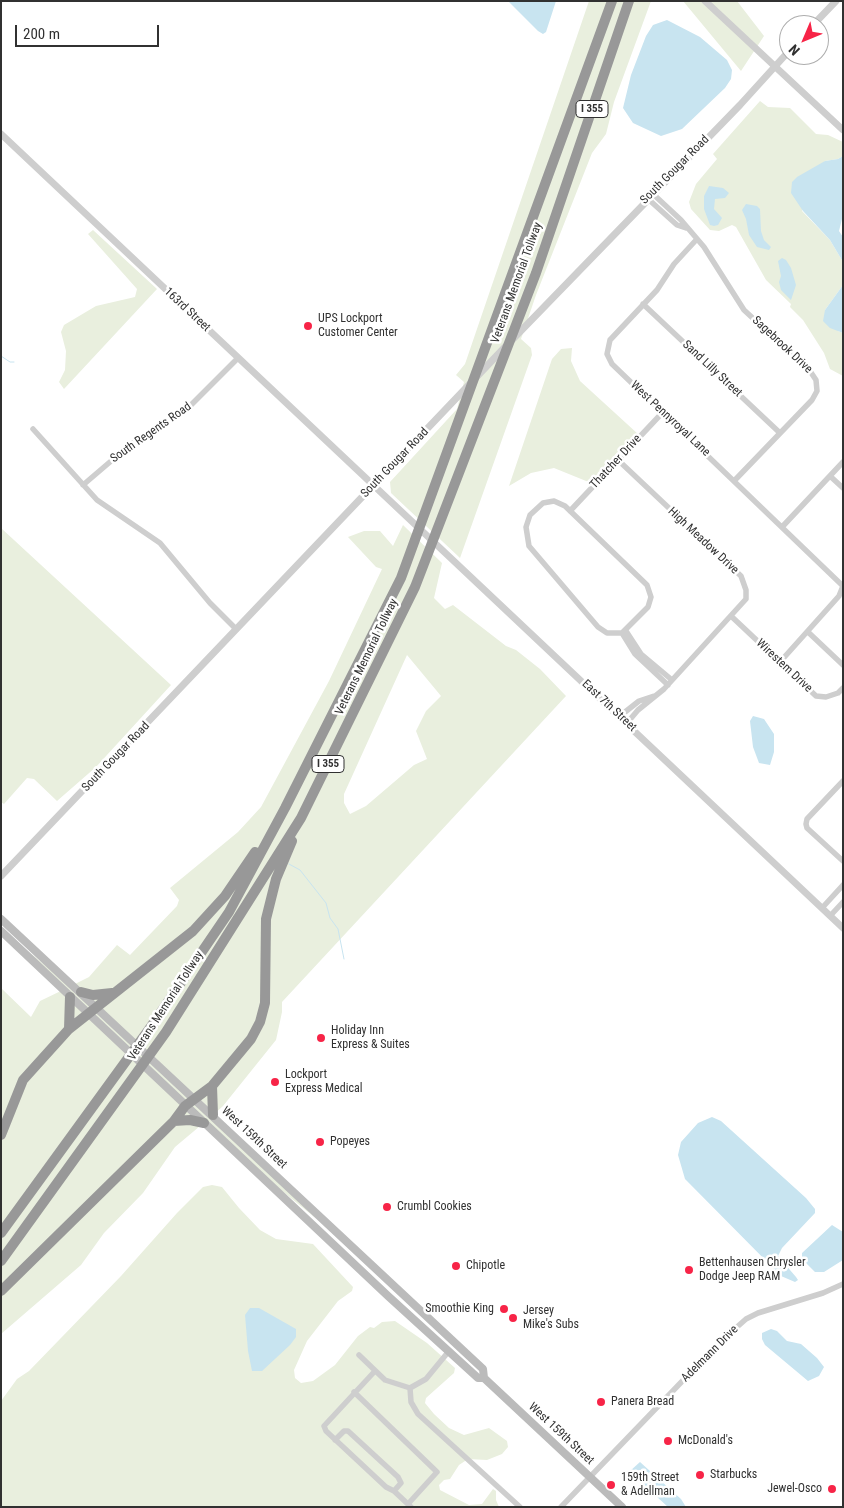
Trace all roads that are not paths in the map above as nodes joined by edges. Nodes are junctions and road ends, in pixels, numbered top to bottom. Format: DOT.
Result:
graph roads {
  1 [pos="612,1"];
  2 [pos="629,1"];
  3 [pos="705,1"];
  4 [pos="836,1"];
  5 [pos="823,15"];
  6 [pos="779,61"];
  7 [pos="774,66"];
  8 [pos="843,130"];
  9 [pos="1,134"];
  10 [pos="649,196"];
  11 [pos="697,239"];
  12 [pos="644,304"];
  13 [pos="238,358"];
  14 [pos="663,412"];
  15 [pos="33,429"];
  16 [pos="780,433"];
  17 [pos="618,460"];
  18 [pos="843,462"];
  19 [pos="830,476"];
  20 [pos="735,480"];
  21 [pos="373,485"];
  22 [pos="83,486"];
  23 [pos="843,488"];
  24 [pos="570,511"];
  25 [pos="782,526"];
  26 [pos="731,616"];
  27 [pos="236,629"];
  28 [pos="624,632"];
  29 [pos="808,632"];
  30 [pos="780,662"];
  31 [pos="843,665"];
  32 [pos="670,682"];
  33 [pos="843,688"];
  34 [pos="654,696"];
  35 [pos="620,716"];
  36 [pos="627,723"];
  37 [pos="843,781"];
  38 [pos="285,808"];
  39 [pos="306,809"];
  40 [pos="843,861"];
  41 [pos="1,876"];
  42 [pos="843,885"];
  43 [pos="843,902"];
  44 [pos="822,908"];
  45 [pos="830,916"];
  46 [pos="1,918"];
  47 [pos="843,928"];
  48 [pos="1,931"];
  49 [pos="81,992"];
  50 [pos="112,993"];
  51 [pos="70,997"];
  52 [pos="98,1008"];
  53 [pos="88,1014"];
  54 [pos="69,1029"];
  55 [pos="212,1086"];
  56 [pos="195,1099"];
  57 [pos="185,1106"];
  58 [pos="213,1115"];
  59 [pos="174,1121"];
  60 [pos="204,1123"];
  61 [pos="1,1135"];
  62 [pos="1,1233"];
  63 [pos="1,1261"];
  64 [pos="843,1284"];
  65 [pos="1,1292"];
  66 [pos="449,1352"];
  67 [pos="359,1355"];
  68 [pos="375,1371"];
  69 [pos="484,1378"];
  70 [pos="410,1388"];
  71 [pos="354,1392"];
  72 [pos="336,1440"];
  73 [pos="590,1477"];
  74 [pos="394,1491"];
  75 [pos="409,1505"];
  76 [pos="520,1507"];
  77 [pos="561,1507"];
  78 [pos="622,1507"];
  1 -- 38 [label="highway, Veterans Memorial Tollway / I 355"];
  2 -- 39 [label="highway, Veterans Memorial Tollway / I 355"];
  3 -- 7 [label="street"];
  4 -- 5 [label="street"];
  6 -- 7 [label="street, South Gougar Road"];
  7 -- 8 [label="street"];
  7 -- 10 [label="street, South Gougar Road"];
  9 -- 13 [label="street, 163rd Street"];
  10 -- 11 [label="street, Sagebrook Drive"];
  10 -- 21 [label="street, South Gougar Road"];
  11 -- 12 [label="street, West Pennyroyal Lane"];
  11 -- 16 [label="street, Sagebrook Drive"];
  12 -- 14 [label="street, West Pennyroyal Lane"];
  12 -- 16 [label="street, Sand Lilly Street"];
  13 -- 21 [label="street, 163rd Street"];
  13 -- 22 [label="street, South Regents Road"];
  14 -- 17 [label="street, Thatcher Drive"];
  14 -- 20 [label="street, West Pennyroyal Lane"];
  15 -- 22 [label="street"];
  16 -- 20 [label="street, Sagebrook Drive"];
  17 -- 24 [label="street, Thatcher Drive"];
  17 -- 26 [label="street, High Meadow Drive"];
  18 -- 19 [label="street"];
  19 -- 23 [label="street"];
  19 -- 25 [label="street"];
  20 -- 25 [label="street, West Pennyroyal Lane"];
  21 -- 27 [label="street, South Gougar Road"];
  21 -- 35 [label="street, East 7th Street"];
  22 -- 27 [label="street"];
  24 -- 28 [label="street"];
  24 -- 28 [label="street"];
  25 -- 29 [label="street, West Pennyroyal Lane"];
  26 -- 30 [label="street, Wirestem Drive"];
  26 -- 32 [label="street, High Meadow Drive"];
  27 -- 41 [label="street, South Gougar Road"];
  28 -- 32 [label="street"];
  29 -- 30 [label="street, West Pennyroyal Lane"];
  29 -- 31 [label="street"];
  30 -- 33 [label="street, Wirestem Drive"];
  32 -- 34 [label="street, High Meadow Drive"];
  34 -- 35 [label="street, High Meadow Drive"];
  34 -- 36 [label="street, High Meadow Drive"];
  35 -- 36 [label="street, East 7th Street"];
  36 -- 44 [label="street, East 7th Street"];
  37 -- 40 [label="street"];
  38 -- 50 [label="highway"];
  38 -- 62 [label="highway, Veterans Memorial Tollway / I 355"];
  39 -- 55 [label="highway"];
  39 -- 63 [label="highway, Veterans Memorial Tollway / I 355"];
  42 -- 44 [label="street"];
  43 -- 45 [label="street"];
  44 -- 45 [label="street, East 7th Street"];
  45 -- 47 [label="street, East 7th Street"];
  46 -- 49 [label="main road, West 159th Street"];
  48 -- 51 [label="main road, West 159th Street"];
  49 -- 50 [label="highway"];
  49 -- 52 [label="main road, West 159th Street"];
  50 -- 52 [label="highway"];
  51 -- 53 [label="main road, West 159th Street"];
  51 -- 54 [label="highway"];
  52 -- 53 [label="highway"];
  52 -- 56 [label="main road, West 159th Street"];
  53 -- 54 [label="highway"];
  53 -- 57 [label="main road, West 159th Street"];
  54 -- 61 [label="highway"];
  55 -- 56 [label="highway"];
  55 -- 58 [label="highway"];
  56 -- 57 [label="highway"];
  56 -- 58 [label="main road, West 159th Street"];
  57 -- 59 [label="highway"];
  57 -- 60 [label="main road, West 159th Street"];
  58 -- 69 [label="main road, West 159th Street"];
  59 -- 60 [label="highway"];
  59 -- 65 [label="highway"];
  60 -- 66 [label="main road, West 159th Street"];
  64 -- 73 [label="street, Adelmann Drive"];
  66 -- 69 [label="main road, West 159th Street"];
  66 -- 70 [label="street"];
  67 -- 68 [label="street"];
  68 -- 70 [label="street"];
  68 -- 71 [label="street"];
  69 -- 73 [label="main road, West 159th Street"];
  70 -- 76 [label="street"];
  71 -- 72 [label="street"];
  71 -- 75 [label="street"];
  72 -- 74 [label="street"];
  72 -- 74 [label="street"];
  73 -- 77 [label="street, Adelmann Drive"];
  73 -- 78 [label="main road, West 159th Street"];
  74 -- 75 [label="street"];
}
